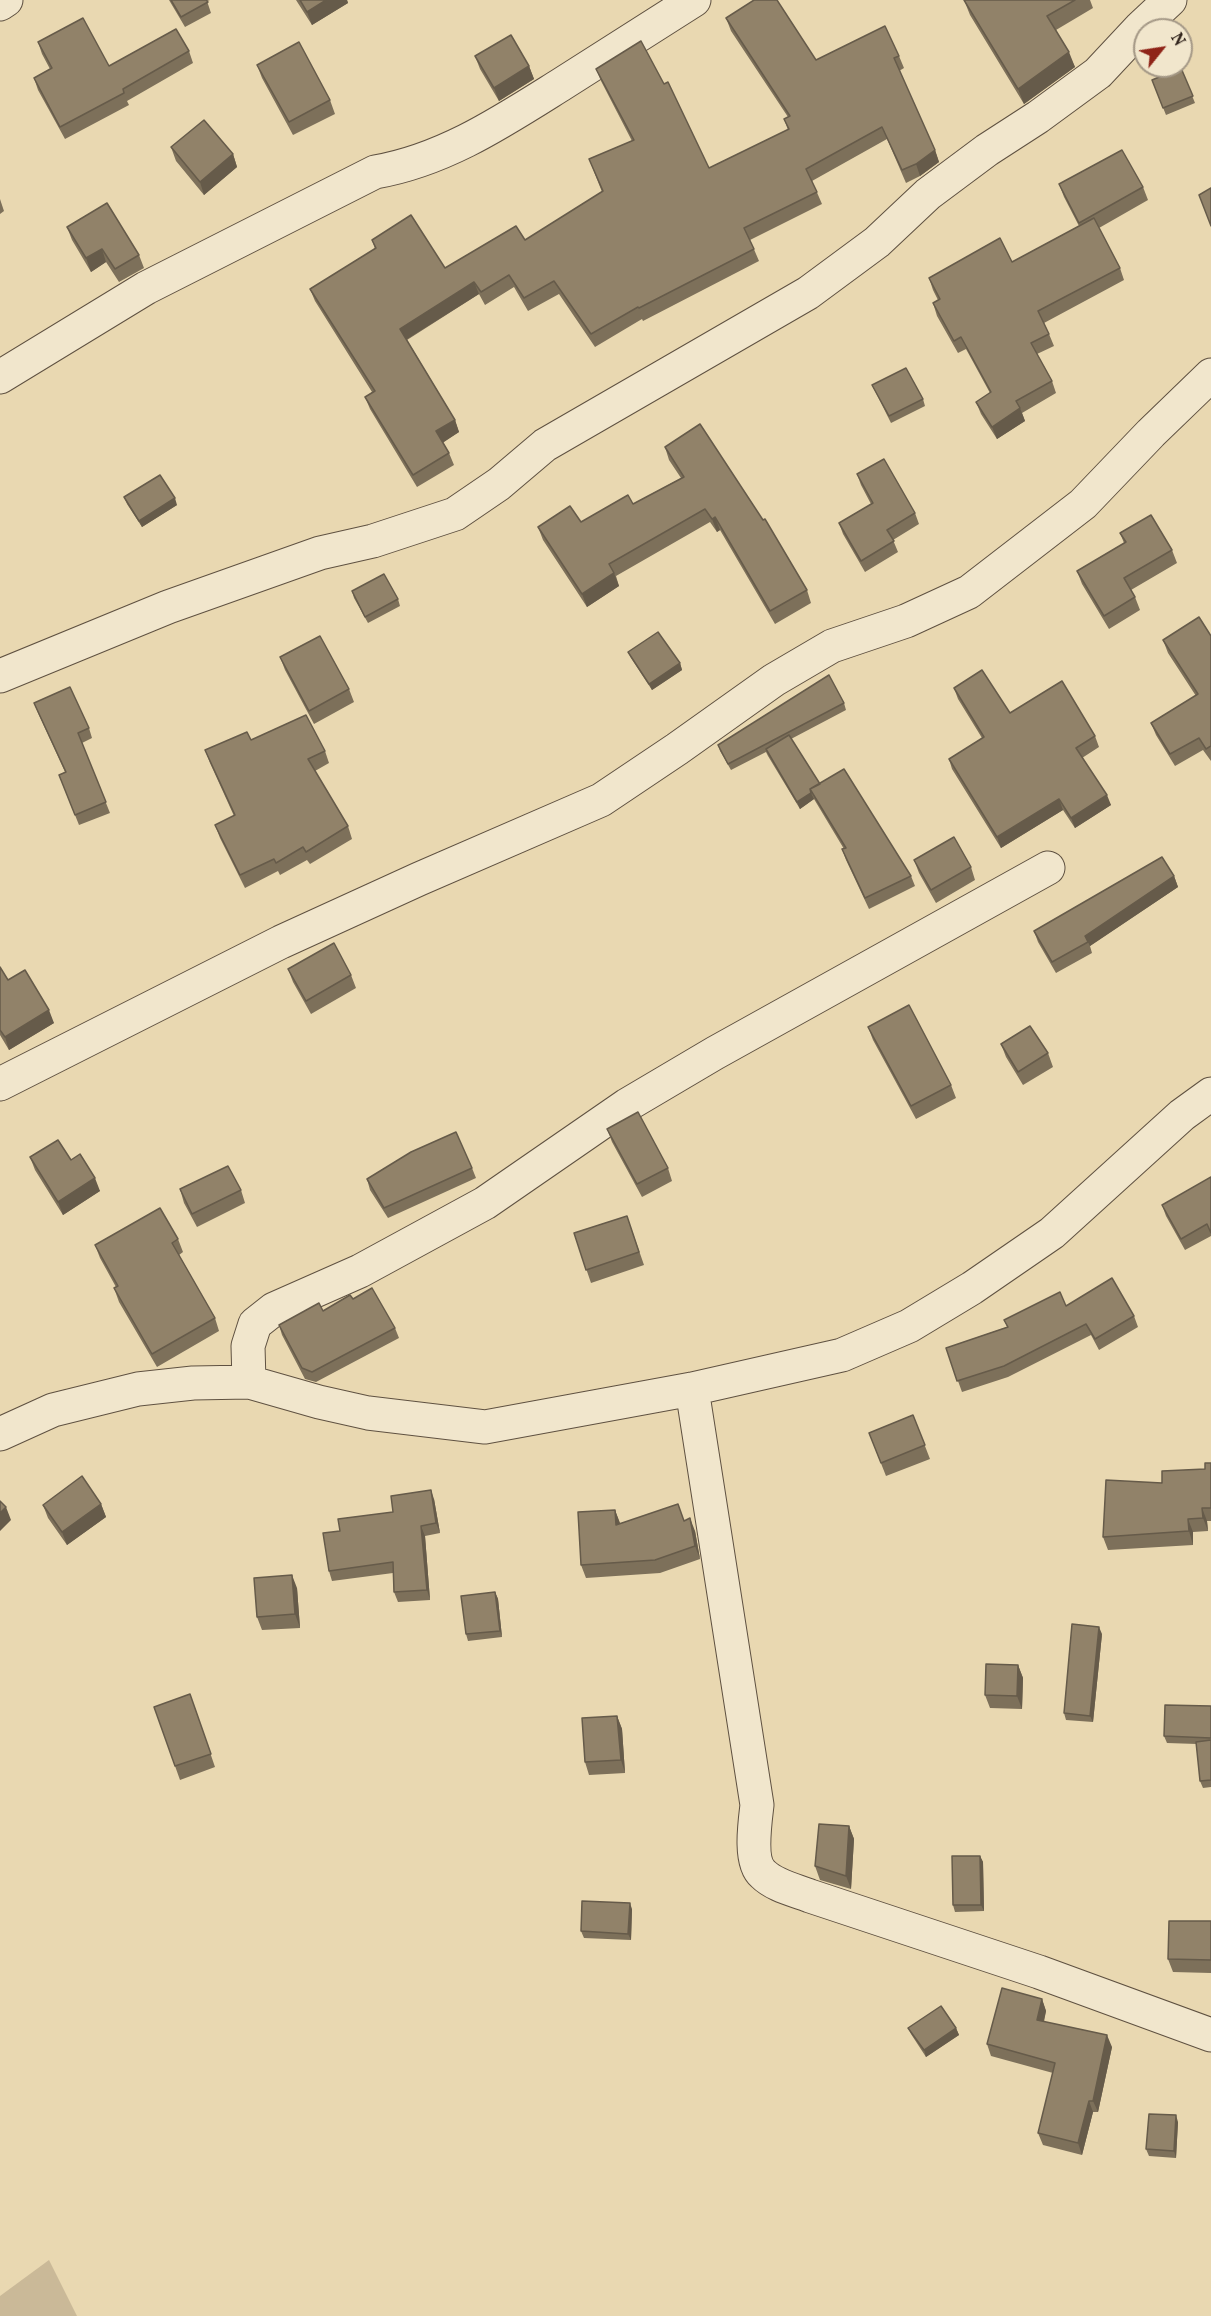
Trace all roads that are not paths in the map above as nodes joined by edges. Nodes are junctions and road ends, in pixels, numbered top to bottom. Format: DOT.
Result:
graph roads {
  1 [pos="6,0"];
  2 [pos="694,0"];
  3 [pos="1170,0"];
  4 [pos="0,4"];
  5 [pos="1211,375"];
  6 [pos="0,377"];
  7 [pos="0,675"];
  8 [pos="1048,868"];
  9 [pos="0,1084"];
  10 [pos="1211,1094"];
  11 [pos="249,1382"];
  12 [pos="692,1389"];
  13 [pos="0,1434"];
  14 [pos="1211,2035"];
  1 -- 4 [label="street"];
  2 -- 6 [label="street"];
  3 -- 7 [label="street"];
  5 -- 9 [label="street"];
  8 -- 11 [label="street"];
  10 -- 12 [label="street"];
  11 -- 12 [label="street"];
  11 -- 13 [label="street"];
  12 -- 14 [label="street"];
}
